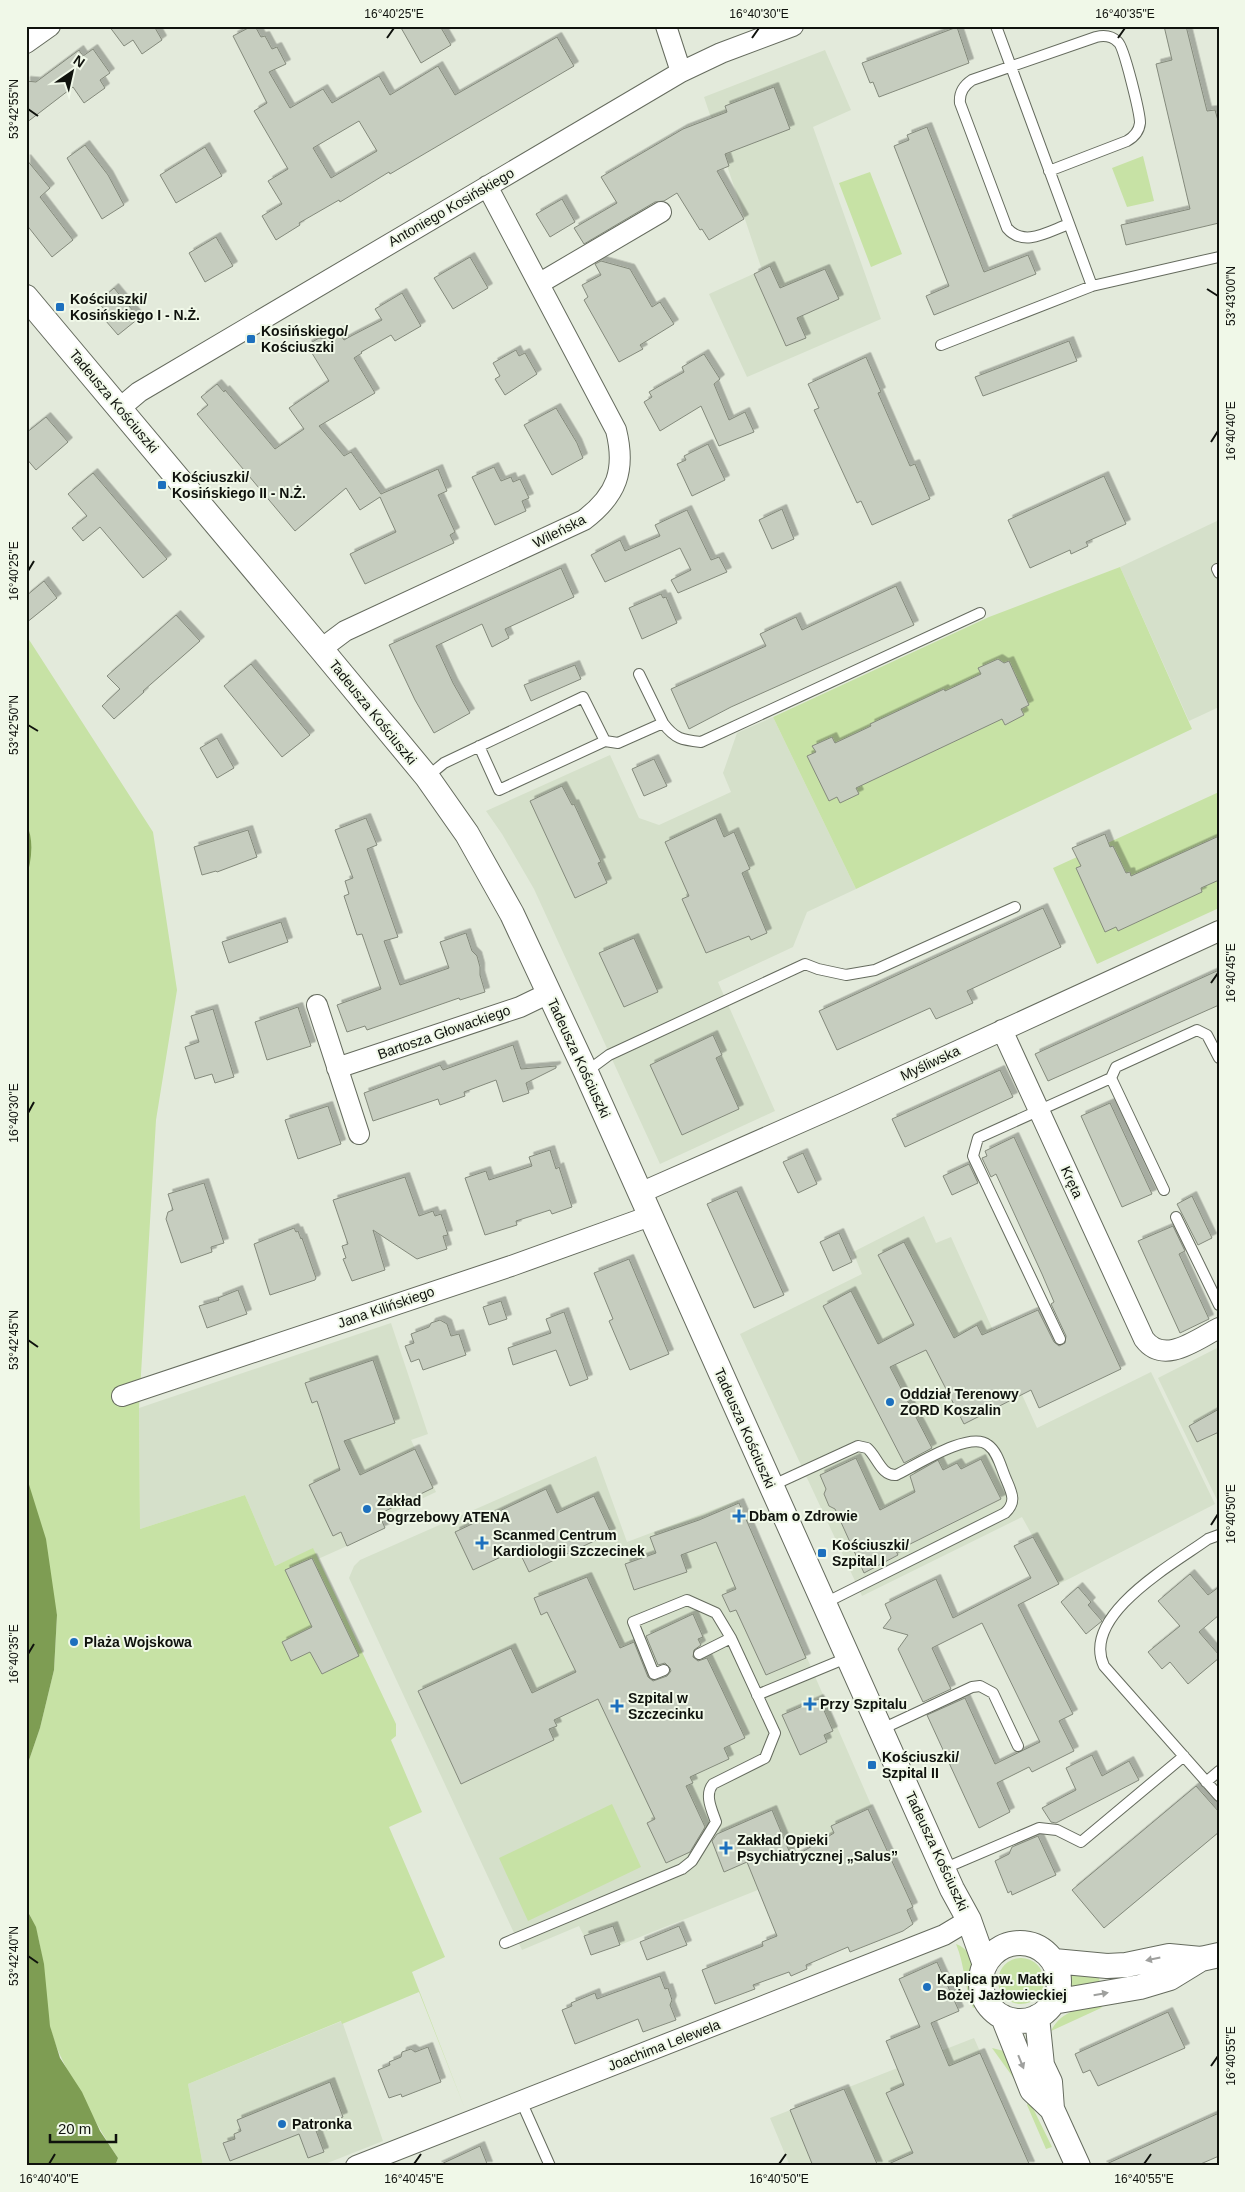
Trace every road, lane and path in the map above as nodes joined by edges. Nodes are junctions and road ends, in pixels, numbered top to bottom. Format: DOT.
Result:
graph roads {
  1 [pos="50,26"];
  2 [pos="666,26"];
  3 [pos="793,26"];
  4 [pos="996,26"];
  5 [pos="26,43"];
  6 [pos="1011,67"];
  7 [pos="681,72"];
  8 [pos="1049,171"];
  9 [pos="487,186"];
  10 [pos="661,212"];
  11 [pos="1069,224"];
  12 [pos="1219,257"];
  13 [pos="540,283"];
  14 [pos="1092,286"];
  15 [pos="26,297"];
  16 [pos="940,345"];
  17 [pos="120,408"];
  18 [pos="980,613"];
  19 [pos="321,649"];
  20 [pos="640,674"];
  21 [pos="664,723"];
  22 [pos="605,741"];
  23 [pos="479,746"];
  24 [pos="427,778"];
  25 [pos="1015,906"];
  26 [pos="1219,931"];
  27 [pos="549,993"];
  28 [pos="316,1005"];
  29 [pos="1002,1030"];
  30 [pos="1219,1058"];
  31 [pos="338,1068"];
  32 [pos="586,1072"];
  33 [pos="1111,1078"];
  34 [pos="1038,1109"];
  35 [pos="359,1134"];
  36 [pos="1164,1190"];
  37 [pos="640,1193"];
  38 [pos="650,1216"];
  39 [pos="1176,1217"];
  40 [pos="1219,1305"];
  41 [pos="1219,1328"];
  42 [pos="1060,1339"];
  43 [pos="122,1396"];
  44 [pos="771,1486"];
  45 [pos="1219,1535"];
  46 [pos="825,1603"];
  47 [pos="731,1638"];
  48 [pos="699,1654"];
  49 [pos="849,1657"];
  50 [pos="664,1670"];
  51 [pos="757,1694"];
  52 [pos="882,1729"];
  53 [pos="1018,1746"];
  54 [pos="1184,1756"];
  55 [pos="1219,1771"];
  56 [pos="1206,1782"];
  57 [pos="1219,1796"];
  58 [pos="943,1869"];
  59 [pos="969,1920"];
  60 [pos="505,1943"];
  61 [pos="1006,1945"];
  62 [pos="1210,1957"];
  63 [pos="1054,1961"];
  64 [pos="985,1965"];
  65 [pos="1045,2010"];
  66 [pos="1003,2017"];
  67 [pos="521,2101"];
  68 [pos="1052,2109"];
  69 [pos="356,2166"];
  70 [pos="550,2166"];
  71 [pos="1078,2166"];
  1 -- 5 [label="street"];
  2 -- 7 [label="street"];
  3 -- 7 [label="street, Antoniego Kosińskiego"];
  4 -- 6 [label="lane"];
  6 -- 8 [label="lane"];
  6 -- 8 [label="lane"];
  6 -- 11 [label="lane"];
  7 -- 9 [label="street, Antoniego Kosińskiego"];
  8 -- 11 [label="lane"];
  9 -- 13 [label="street, Wileńska"];
  9 -- 17 [label="street, Antoniego Kosińskiego"];
  10 -- 13 [label="street"];
  11 -- 14 [label="lane"];
  12 -- 14 [label="lane"];
  13 -- 19 [label="street, Wileńska"];
  14 -- 16 [label="lane"];
  15 -- 17 [label="street, Tadeusza Kościuszki"];
  17 -- 19 [label="street, Tadeusza Kościuszki"];
  18 -- 21 [label="lane"];
  19 -- 24 [label="street, Tadeusza Kościuszki"];
  20 -- 21 [label="lane"];
  21 -- 22 [label="lane"];
  22 -- 23 [label="lane"];
  22 -- 23 [label="lane"];
  23 -- 24 [label="lane"];
  24 -- 27 [label="street, Tadeusza Kościuszki"];
  25 -- 32 [label="lane"];
  26 -- 29 [label="street, Myśliwska"];
  27 -- 31 [label="street, Bartosza Głowackiego"];
  27 -- 32 [label="street, Tadeusza Kościuszki"];
  28 -- 31 [label="street"];
  29 -- 34 [label="street, Kręta"];
  29 -- 37 [label="street, Myśliwska"];
  30 -- 33 [label="lane"];
  31 -- 35 [label="street"];
  32 -- 37 [label="street, Tadeusza Kościuszki"];
  33 -- 34 [label="lane"];
  33 -- 36 [label="lane"];
  34 -- 41 [label="street, Kręta"];
  34 -- 42 [label="lane"];
  37 -- 38 [label="street, Tadeusza Kościuszki"];
  38 -- 43 [label="street, Jana Kilińskiego"];
  38 -- 44 [label="street, Tadeusza Kościuszki"];
  39 -- 40 [label="lane"];
  44 -- 46 [label="street, Tadeusza Kościuszki"];
  44 -- 46 [label="lane"];
  45 -- 54 [label="lane"];
  46 -- 49 [label="street, Tadeusza Kościuszki"];
  47 -- 48 [label="lane"];
  47 -- 50 [label="lane"];
  47 -- 51 [label="lane"];
  49 -- 51 [label="lane"];
  49 -- 52 [label="street, Tadeusza Kościuszki"];
  51 -- 60 [label="lane"];
  52 -- 53 [label="lane"];
  52 -- 58 [label="street, Tadeusza Kościuszki"];
  54 -- 56 [label="lane"];
  54 -- 58 [label="lane"];
  55 -- 56 [label="lane"];
  56 -- 57 [label="lane"];
  58 -- 59 [label="street, Tadeusza Kościuszki"];
  59 -- 61 [label="street, Tadeusza Kościuszki"];
  59 -- 64 [label="street, Tadeusza Kościuszki"];
  59 -- 67 [label="street, Joachima Lelewela"];
  61 -- 63 [label="street"];
  61 -- 64 [label="street"];
  62 -- 63 [label="street, one-way"];
  65 -- 62 [label="street, one-way"];
  63 -- 65 [label="street"];
  64 -- 66 [label="street"];
  65 -- 66 [label="street"];
  65 -- 68 [label="street"];
  66 -- 68 [label="street, one-way"];
  67 -- 69 [label="street, Joachima Lelewela"];
  67 -- 70 [label="lane"];
  68 -- 71 [label="street"];
}
